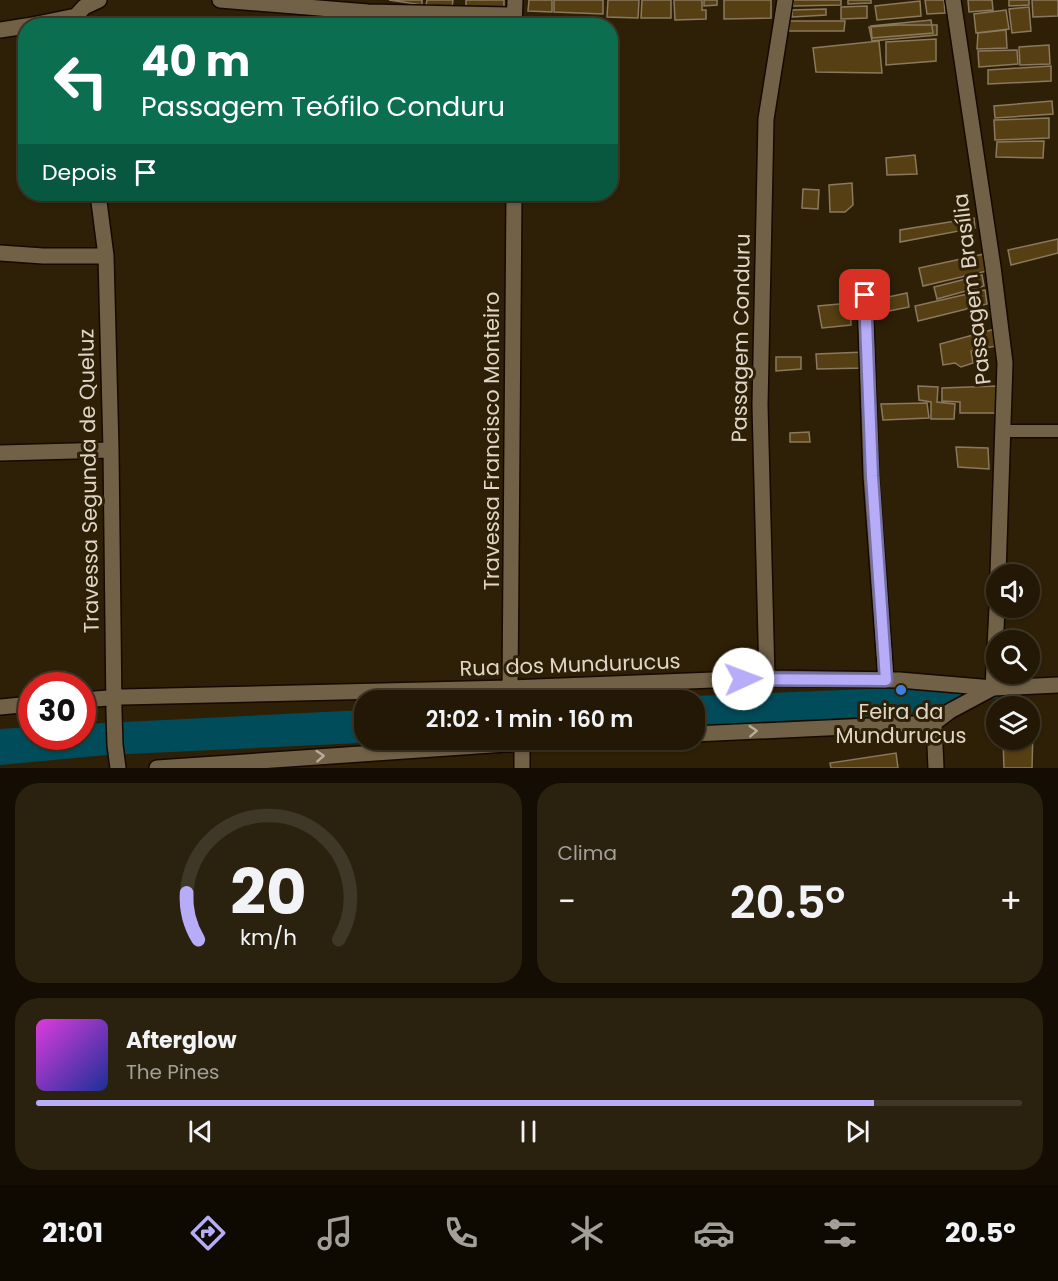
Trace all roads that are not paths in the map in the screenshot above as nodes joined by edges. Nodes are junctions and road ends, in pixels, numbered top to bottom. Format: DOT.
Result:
graph roads {
  1 [pos="99,0"];
  2 [pos="220,0"];
  3 [pos="785,0"];
  4 [pos="953,0"];
  5 [pos="514,13"];
  6 [pos="78,18"];
  7 [pos="18,27"];
  8 [pos="0,30"];
  9 [pos="99,201"];
  10 [pos="514,201"];
  11 [pos="0,253"];
  12 [pos="106,256"];
  13 [pos="865,295"];
  14 [pos="1004,431"];
  15 [pos="1058,431"];
  16 [pos="111,450"];
  17 [pos="0,453"];
  18 [pos="998,564"];
  19 [pos="996,618"];
  20 [pos="767,678"];
  21 [pos="886,680"];
  22 [pos="1058,686"];
  23 [pos="510,688"];
  24 [pos="993,688"];
  25 [pos="96,702"];
  26 [pos="18,705"];
  27 [pos="114,705"];
  28 [pos="0,707"];
  29 [pos="934,723"];
  30 [pos="705,733"];
  31 [pos="400,750"];
  32 [pos="522,750"];
  33 [pos="118,768"];
  34 [pos="157,768"];
  35 [pos="522,768"];
  36 [pos="936,768"];
  1 -- 6 [label="street"];
  2 -- 5 [label="street"];
  3 -- 20 [label="street, Passagem Conduru"];
  4 -- 14 [label="street, Passagem Brasília"];
  7 -- 8 [label="street"];
  9 -- 12 [label="street, Travessa Segunda de Queluz"];
  10 -- 23 [label="street, Travessa Francisco Monteiro"];
  11 -- 12 [label="street"];
  12 -- 16 [label="street, Travessa Segunda de Queluz"];
  13 -- 21 [label="street"];
  14 -- 15 [label="lane"];
  14 -- 18 [label="street, Passagem Brasília"];
  16 -- 17 [label="street"];
  16 -- 27 [label="street, Travessa Segunda de Queluz"];
  19 -- 24 [label="street"];
  20 -- 21 [label="street, Rua dos Mundurucus"];
  20 -- 23 [label="street, Rua dos Mundurucus"];
  21 -- 24 [label="street, Rua dos Mundurucus"];
  22 -- 24 [label="street, Rua dos Mundurucus"];
  23 -- 27 [label="street, Rua dos Mundurucus"];
  24 -- 29 [label="street"];
  25 -- 27 [label="street, Rua dos Mundurucus"];
  26 -- 28 [label="street"];
  27 -- 33 [label="street, Travessa Segunda de Queluz"];
  30 -- 29 [label="street, one-way"];
  29 -- 36 [label="street"];
  34 -- 31 [label="street, one-way"];
  32 -- 35 [label="street"];
}
